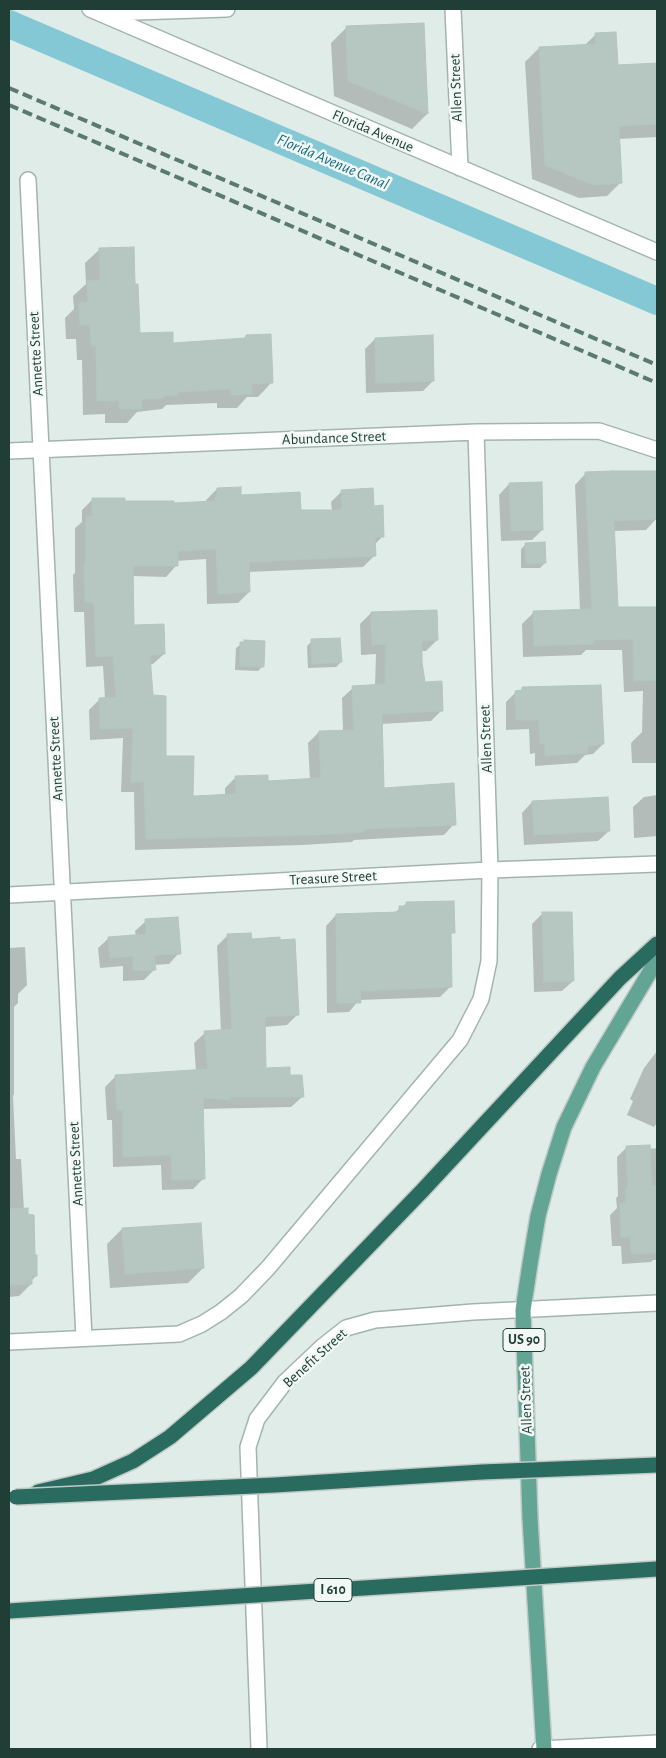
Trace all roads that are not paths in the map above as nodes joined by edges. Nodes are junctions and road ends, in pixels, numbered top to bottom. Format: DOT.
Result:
graph roads {
  1 [pos="227,9"];
  2 [pos="453,9"];
  3 [pos="95,11"];
  4 [pos="460,168"];
  5 [pos="28,180"];
  6 [pos="657,252"];
  7 [pos="476,432"];
  8 [pos="41,449"];
  9 [pos="9,450"];
  10 [pos="657,450"];
  11 [pos="657,864"];
  12 [pos="490,870"];
  13 [pos="63,892"];
  14 [pos="9,895"];
  15 [pos="657,944"];
  16 [pos="657,960"];
  17 [pos="657,1303"];
  18 [pos="523,1310"];
  19 [pos="84,1338"];
  20 [pos="9,1342"];
  21 [pos="657,1466"];
  22 [pos="12,1497"];
  23 [pos="657,1569"];
  24 [pos="9,1611"];
  25 [pos="657,1744"];
  26 [pos="259,1749"];
  27 [pos="540,1749"];
  28 [pos="544,1749"];
  1 -- 3 [label="street"];
  2 -- 4 [label="street, Allen Street"];
  3 -- 4 [label="street, Florida Avenue"];
  4 -- 6 [label="street, Florida Avenue"];
  5 -- 8 [label="street, Annette Street"];
  7 -- 8 [label="street, Abundance Street"];
  7 -- 10 [label="street, Abundance Street"];
  7 -- 12 [label="street, Allen Street"];
  8 -- 9 [label="street, Abundance Street"];
  8 -- 13 [label="street, Annette Street"];
  11 -- 12 [label="street, Treasure Street"];
  12 -- 13 [label="street, Treasure Street"];
  12 -- 19 [label="street, Allen Street"];
  13 -- 14 [label="street, Treasure Street"];
  13 -- 19 [label="street, Annette Street"];
  15 -- 22 [label="highway, bridge"];
  16 -- 18 [label="main road, Allen Street / US 90"];
  17 -- 18 [label="street, Benefit Street"];
  18 -- 26 [label="street, Benefit Street"];
  18 -- 28 [label="main road, Allen Street / US 90"];
  19 -- 20 [label="street"];
  21 -- 22 [label="highway, bridge"];
  23 -- 24 [label="highway, I 610, bridge"];
  25 -- 28 [label="street"];
  27 -- 28 [label="street"];
}
